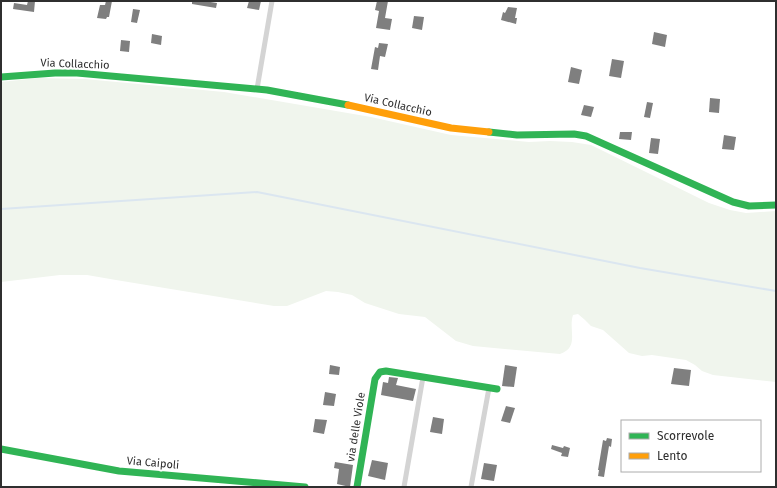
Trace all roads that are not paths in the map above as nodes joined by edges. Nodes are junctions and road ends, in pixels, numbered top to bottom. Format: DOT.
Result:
graph roads {
  1 [pos="272,1"];
  2 [pos="1,77"];
  3 [pos="257,89"];
  4 [pos="776,205"];
  5 [pos="423,377"];
  6 [pos="489,388"];
  7 [pos="497,389"];
  8 [pos="1,448"];
  9 [pos="305,487"];
  10 [pos="357,487"];
  11 [pos="404,487"];
  12 [pos="471,487"];
  1 -- 3 [label="street"];
  2 -- 3 [label="street, Via Collacchio"];
  3 -- 4 [label="street, Via Collacchio"];
  5 -- 6 [label="street"];
  5 -- 10 [label="street, via delle Viole"];
  5 -- 11 [label="street"];
  6 -- 7 [label="street"];
  6 -- 12 [label="street"];
  8 -- 9 [label="street, Via Caipoli"];
}
